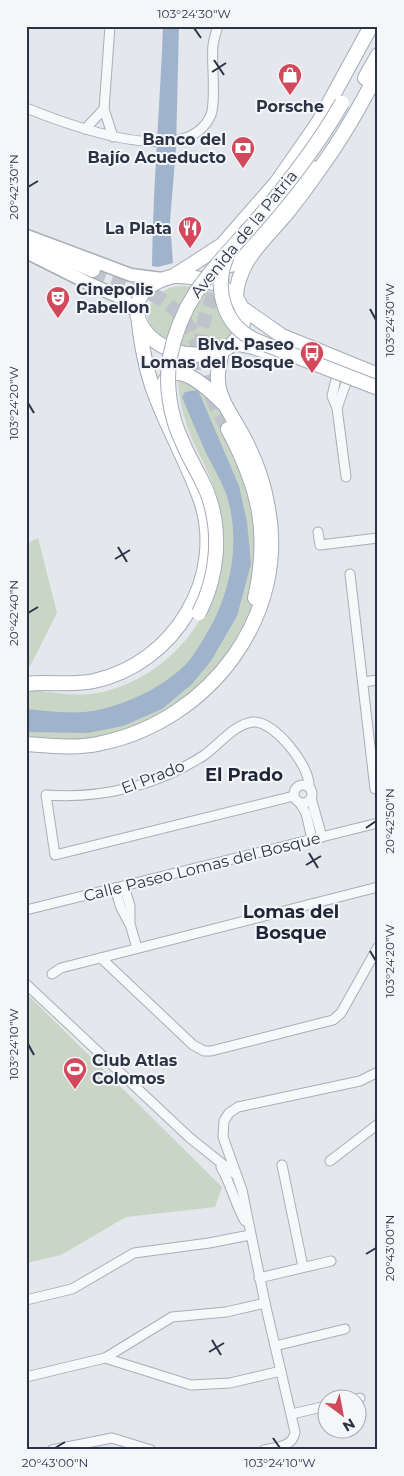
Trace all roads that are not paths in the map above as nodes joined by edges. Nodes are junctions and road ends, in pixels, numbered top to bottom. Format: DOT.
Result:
graph roads {
  1 [pos="110,26"];
  2 [pos="218,26"];
  3 [pos="371,26"];
  4 [pos="363,44"];
  5 [pos="378,55"];
  6 [pos="378,72"];
  7 [pos="26,108"];
  8 [pos="104,109"];
  9 [pos="85,129"];
  10 [pos="113,137"];
  11 [pos="26,236"];
  12 [pos="26,242"];
  13 [pos="226,248"];
  14 [pos="26,252"];
  15 [pos="238,265"];
  16 [pos="93,270"];
  17 [pos="168,278"];
  18 [pos="239,304"];
  19 [pos="138,318"];
  20 [pos="228,347"];
  21 [pos="378,376"];
  22 [pos="341,381"];
  23 [pos="378,388"];
  24 [pos="378,395"];
  25 [pos="227,407"];
  26 [pos="228,429"];
  27 [pos="175,438"];
  28 [pos="346,477"];
  29 [pos="318,532"];
  30 [pos="378,538"];
  31 [pos="350,574"];
  32 [pos="239,649"];
  33 [pos="378,680"];
  34 [pos="363,682"];
  35 [pos="26,684"];
  36 [pos="26,744"];
  37 [pos="309,787"];
  38 [pos="376,789"];
  39 [pos="311,798"];
  40 [pos="297,799"];
  41 [pos="378,823"];
  42 [pos="317,838"];
  43 [pos="124,886"];
  44 [pos="378,887"];
  45 [pos="115,888"];
  46 [pos="26,910"];
  47 [pos="130,924"];
  48 [pos="378,947"];
  49 [pos="137,948"];
  50 [pos="100,958"];
  51 [pos="52,974"];
  52 [pos="26,984"];
  53 [pos="378,1072"];
  54 [pos="378,1124"];
  55 [pos="190,1138"];
  56 [pos="330,1161"];
  57 [pos="282,1165"];
  58 [pos="237,1176"];
  59 [pos="250,1235"];
  60 [pos="331,1261"];
  61 [pos="303,1267"];
  62 [pos="259,1278"];
  63 [pos="26,1300"];
  64 [pos="265,1303"];
  65 [pos="345,1330"];
  66 [pos="275,1346"];
  67 [pos="105,1358"];
  68 [pos="281,1371"];
  69 [pos="26,1377"];
  70 [pos="316,1408"];
  71 [pos="292,1414"];
  72 [pos="52,1450"];
  73 [pos="151,1450"];
  74 [pos="264,1450"];
  1 -- 8 [label="street"];
  2 -- 10 [label="street"];
  3 -- 4 [label="main road, Avenida de la Patria"];
  4 -- 13 [label="main road, Avenida de la Patria"];
  4 -- 13 [label="main road, Avenida de la Patria, bridge"];
  5 -- 15 [label="main road, Avenida de la Patria"];
  6 -- 15 [label="main road, Avenida de la Patria"];
  7 -- 9 [label="street"];
  8 -- 9 [label="street"];
  8 -- 10 [label="street"];
  9 -- 10 [label="street"];
  11 -- 17 [label="main road"];
  12 -- 16 [label="main road"];
  13 -- 15 [label="main road"];
  13 -- 17 [label="main road, Avenida de la Patria"];
  13 -- 23 [label="main road, bridge"];
  13 -- 35 [label="main road, Avenida de la Patria, bridge"];
  14 -- 19 [label="main road"];
  15 -- 18 [label="main road, Avenida de la Patria"];
  17 -- 18 [label="main road"];
  17 -- 19 [label="main road"];
  18 -- 20 [label="main road"];
  18 -- 21 [label="main road"];
  19 -- 20 [label="main road"];
  19 -- 27 [label="main road, Avenida de la Patria"];
  20 -- 22 [label="main road"];
  20 -- 25 [label="main road"];
  22 -- 24 [label="main road"];
  22 -- 28 [label="street"];
  25 -- 27 [label="main road"];
  25 -- 32 [label="main road"];
  26 -- 32 [label="main road"];
  27 -- 35 [label="main road, Avenida de la Patria"];
  29 -- 30 [label="street"];
  31 -- 34 [label="street"];
  32 -- 36 [label="main road"];
  33 -- 34 [label="street"];
  34 -- 38 [label="street"];
  37 -- 39 [label="street"];
  37 -- 40 [label="street"];
  37 -- 40 [label="street, El Prado"];
  39 -- 40 [label="street"];
  39 -- 42 [label="street"];
  40 -- 42 [label="street"];
  41 -- 42 [label="street, Calle Paseo Lomas del Bosque"];
  42 -- 43 [label="street, Calle Paseo Lomas del Bosque"];
  43 -- 45 [label="street, Calle Paseo Lomas del Bosque"];
  43 -- 47 [label="street"];
  44 -- 49 [label="street"];
  45 -- 46 [label="street, Calle Paseo Lomas del Bosque"];
  45 -- 47 [label="street"];
  47 -- 49 [label="street"];
  48 -- 50 [label="street"];
  49 -- 50 [label="street"];
  50 -- 51 [label="street"];
  52 -- 55 [label="street"];
  53 -- 58 [label="street"];
  54 -- 56 [label="street"];
  55 -- 58 [label="street"];
  55 -- 59 [label="street"];
  57 -- 61 [label="street"];
  58 -- 59 [label="street"];
  59 -- 62 [label="street"];
  59 -- 63 [label="street"];
  60 -- 61 [label="street"];
  61 -- 62 [label="street"];
  62 -- 64 [label="street"];
  64 -- 66 [label="street"];
  64 -- 67 [label="street"];
  65 -- 66 [label="street"];
  66 -- 68 [label="street"];
  67 -- 68 [label="street"];
  67 -- 69 [label="street"];
  68 -- 71 [label="street"];
  70 -- 71 [label="street"];
  71 -- 74 [label="street"];
  72 -- 73 [label="street"];
}
